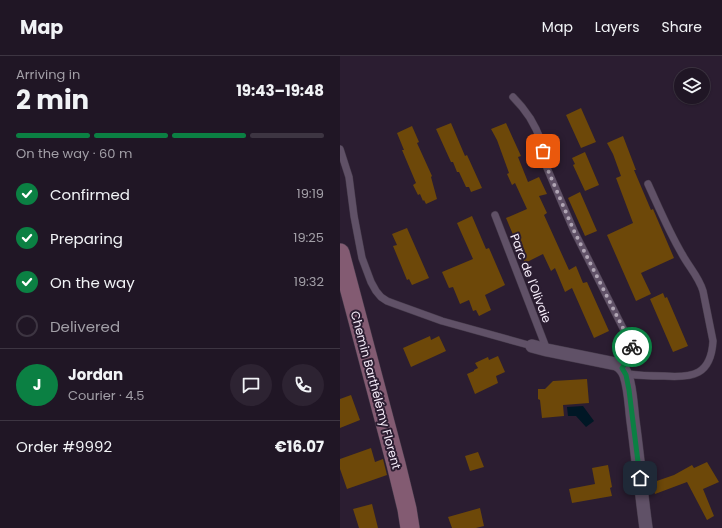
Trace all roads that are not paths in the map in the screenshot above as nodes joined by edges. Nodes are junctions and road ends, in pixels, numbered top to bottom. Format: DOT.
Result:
graph roads {
  1 [pos="512,97"];
  2 [pos="340,149"];
  3 [pos="648,184"];
  4 [pos="494,215"];
  5 [pos="340,253"];
  6 [pos="532,346"];
  7 [pos="546,350"];
  8 [pos="624,371"];
  9 [pos="410,528"];
  10 [pos="646,528"];
  1 -- 8 [label="lane"];
  2 -- 6 [label="lane"];
  3 -- 8 [label="lane"];
  4 -- 7 [label="lane, Parc de l'Olivaie"];
  5 -- 9 [label="street, Chemin Barthélémy Florent"];
  6 -- 7 [label="street"];
  7 -- 8 [label="street"];
  8 -- 10 [label="street"];
}
